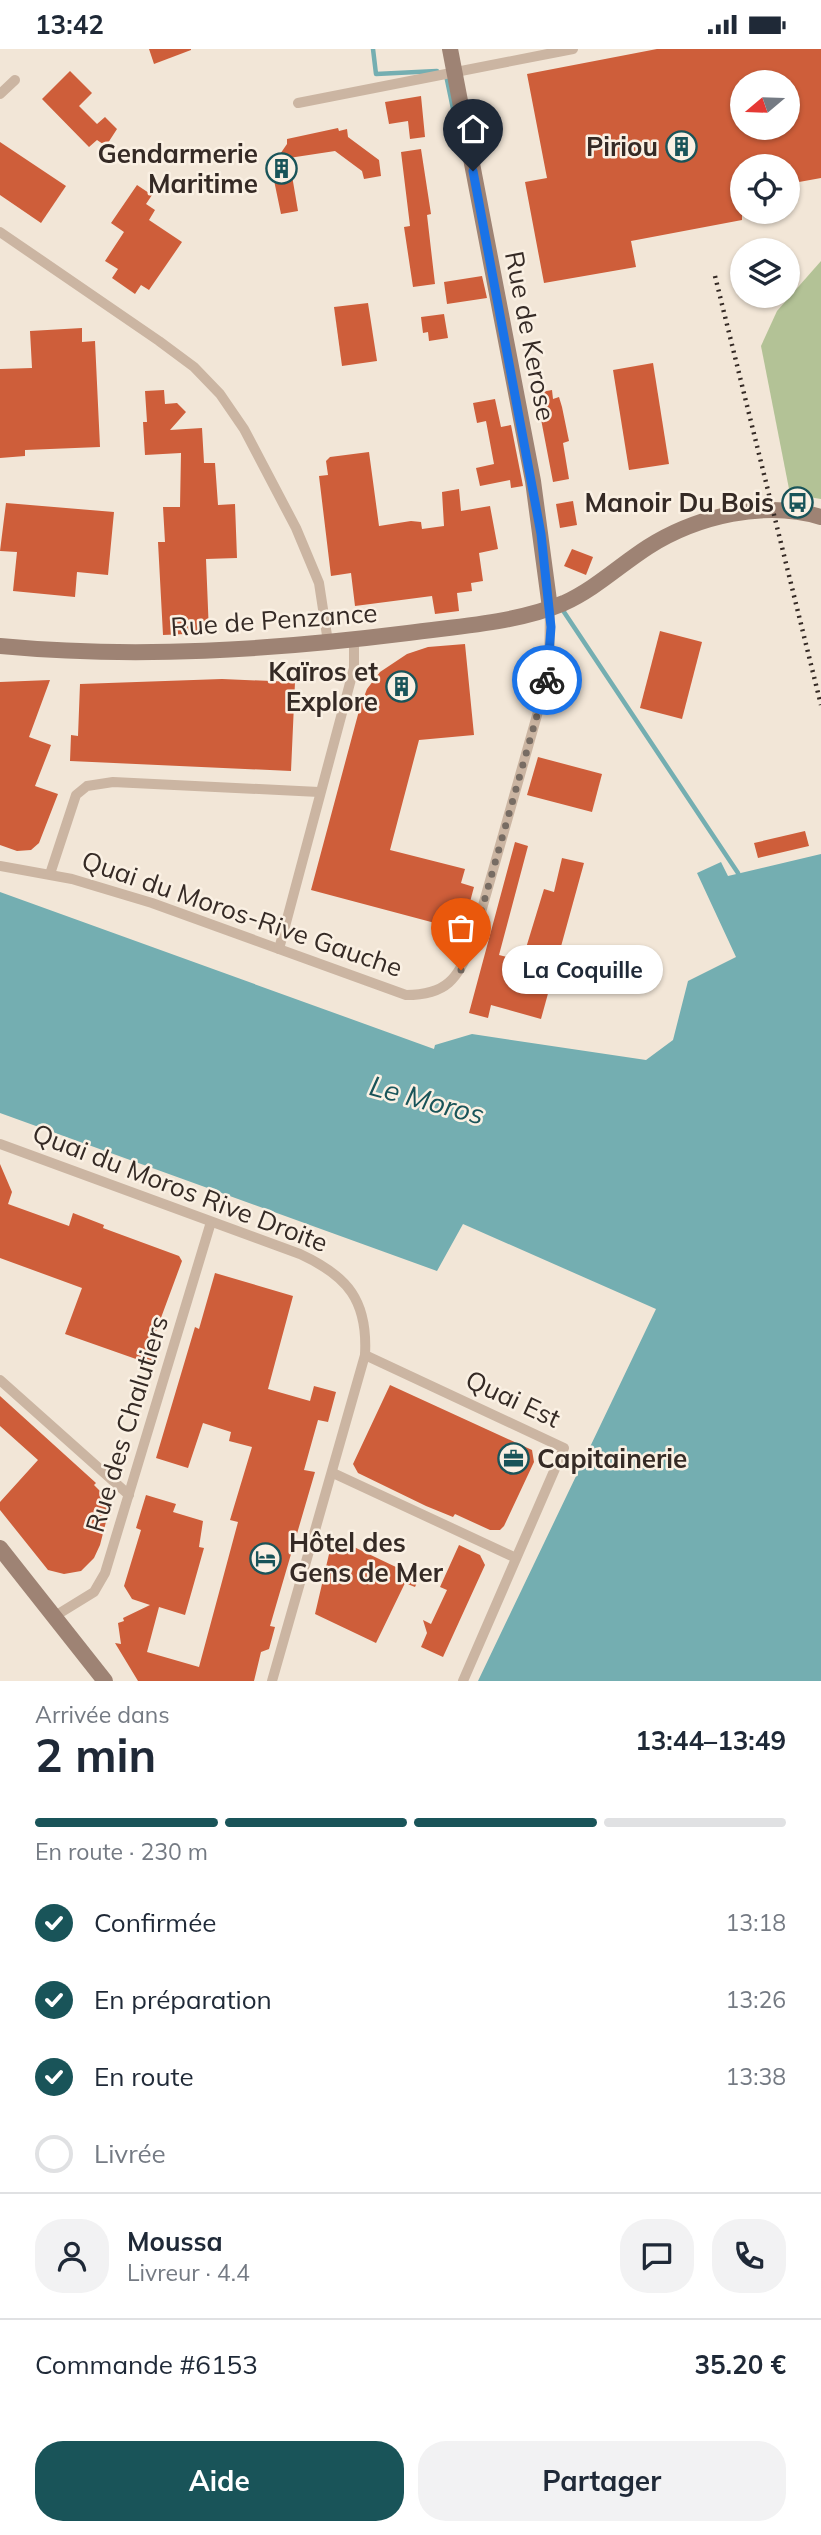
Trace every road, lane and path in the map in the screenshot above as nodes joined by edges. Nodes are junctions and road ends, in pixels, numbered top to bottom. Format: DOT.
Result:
graph roads {
  1 [pos="450,49"];
  2 [pos="572,49"];
  3 [pos="455,74"];
  4 [pos="15,80"];
  5 [pos="0,94"];
  6 [pos="298,103"];
  7 [pos="0,232"];
  8 [pos="821,517"];
  9 [pos="550,608"];
  10 [pos="355,640"];
  11 [pos="328,642"];
  12 [pos="0,646"];
  13 [pos="319,792"];
  14 [pos="0,866"];
  15 [pos="50,874"];
  16 [pos="279,949"];
  17 [pos="0,1144"];
  18 [pos="211,1221"];
  19 [pos="365,1355"];
  20 [pos="0,1380"];
  21 [pos="333,1473"];
  22 [pos="129,1495"];
  23 [pos="0,1548"];
  24 [pos="516,1558"];
  25 [pos="55,1616"];
  26 [pos="105,1681"];
  27 [pos="272,1681"];
  28 [pos="463,1681"];
  1 -- 3 [label="main road, Rue de Kerose"];
  2 -- 3 [label="street"];
  3 -- 6 [label="street"];
  3 -- 9 [label="main road, Rue de Kerose"];
  4 -- 5 [label="street"];
  7 -- 11 [label="street"];
  8 -- 9 [label="main road, Rue de Penzance"];
  9 -- 10 [label="main road, Rue de Penzance"];
  9 -- 16 [label="street, Quai du Moros-Rive Gauche"];
  10 -- 11 [label="main road, Rue de Penzance"];
  10 -- 13 [label="street"];
  11 -- 12 [label="main road, Rue de Penzance"];
  13 -- 15 [label="street"];
  13 -- 16 [label="street"];
  14 -- 15 [label="street, Quai du Moros-Rive Gauche"];
  15 -- 16 [label="street, Quai du Moros-Rive Gauche"];
  17 -- 18 [label="street, Quai du Moros Rive Droite"];
  18 -- 19 [label="street, Quai du Moros Rive Droite"];
  18 -- 22 [label="street, Rue des Chalutiers"];
  19 -- 21 [label="street, Quai du Moros Rive Droite"];
  19 -- 24 [label="street, Quai Est"];
  20 -- 22 [label="street"];
  21 -- 24 [label="street"];
  21 -- 27 [label="street, Quai du Moros Rive Droite"];
  22 -- 25 [label="street, Rue des Chalutiers"];
  23 -- 25 [label="main road"];
  24 -- 28 [label="street, Quai Est"];
  25 -- 26 [label="main road"];
}
